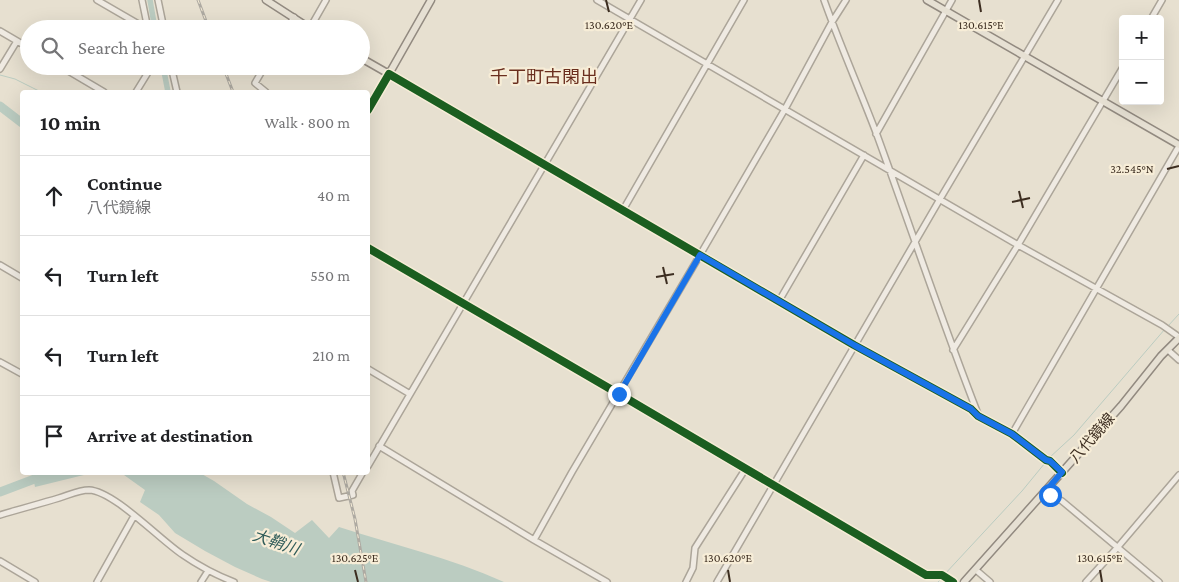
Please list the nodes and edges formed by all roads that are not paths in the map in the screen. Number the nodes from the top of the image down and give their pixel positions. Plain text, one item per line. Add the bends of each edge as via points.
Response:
1 (97, 0) edge
2 (142, 0) edge
3 (158, 0) edge
4 (266, 0) edge
5 (326, 0) edge
6 (431, 0) edge
7 (597, 0) edge
8 (641, 0) edge
9 (744, 0) edge
10 (824, 0) edge
11 (846, 0) edge
12 (927, 0) edge
13 (952, 0) edge
14 (1058, 0) edge
15 (1162, 0) edge
16 (945, 10) junction
17 (1153, 15) edge
18 (294, 18) joint
19 (630, 19) junction
20 (131, 20) edge
21 (145, 20) edge
22 (162, 20) edge
23 (297, 20) edge
24 (315, 20) edge
25 (832, 22) junction
26 (0, 31) edge
27 (17, 41) junction
28 (20, 43) edge
29 (1024, 56) junction
30 (370, 63) edge
31 (708, 64) junction
32 (0, 69) edge
33 (389, 74) junction
34 (1119, 74) edge
35 (75, 75) edge
36 (146, 75) edge
37 (173, 75) edge
38 (260, 75) edge
39 (101, 90) edge
40 (137, 90) edge
41 (177, 90) edge
42 (264, 90) edge
43 (1103, 101) junction
44 (370, 107) edge
45 (785, 109) junction
46 (876, 134) junction
47 (1179, 145) edge
48 (864, 155) junction
49 (544, 165) junction
50 (889, 170) junction
51 (940, 199) junction
52 (623, 210) junction
53 (916, 242) junction
54 (1018, 244) junction
55 (370, 249) edge
56 (700, 255) junction
57 (0, 265) edge
58 (20, 277) edge
59 (1097, 288) junction
60 (779, 301) junction
61 (464, 303) junction
62 (1179, 338) edge
63 (854, 345) junction
64 (953, 350) junction
65 (1168, 350) junction
66 (1179, 360) edge
67 (0, 362) edge
68 (370, 370) edge
69 (20, 373) edge
70 (410, 394) junction
71 (619, 394) junction
72 (978, 416) junction
73 (1012, 434) junction
74 (379, 446) junction
75 (370, 462) edge
76 (746, 468) junction
77 (1062, 472) junction
78 (334, 475) edge
79 (362, 475) edge
80 (1179, 475) edge
81 (774, 485) junction
82 (1045, 492) junction
83 (0, 515) edge
84 (134, 516) junction
85 (534, 540) junction
86 (1117, 548) junction
87 (0, 561) edge
88 (208, 570) junction
89 (976, 570) junction
90 (35, 582) edge
91 (97, 582) edge
92 (202, 582) edge
93 (234, 582) edge
94 (607, 582) edge
95 (686, 582) edge
96 (717, 582) edge
97 (952, 582) edge
98 (964, 582) edge
99 (990, 582) edge
100 (1086, 582) edge
101 (1159, 582) edge

1 - 20 street
2 - 21 street
3 - 22 street
4 - 18 main road
5 - 24 street
6 - 33 main road
7 - 19 street
8 - 19 street
9 - 31 street
10 - 25 street
11 - 25 street
12 - 16 main road
13 - 16 street
14 - 29 street
15 - 17 street
16 - 29 main road
16 - 46 street
18 - 23 main road
19 - 31 street
19 - 49 street
25 - 45 street
25 - 46 street
26 - 27 street
27 - 28 street
27 - 32 street
29 - 43 main road
29 - 51 street
30 - 33 main road
31 - 45 street
31 - 52 street
33 - 44 street
33 - 49 street
34 - 43 street
35 - 39 street
36 - 40 street
37 - 41 street
38 - 42 street via 255,83
43 - 47 main road
43 - 54 street
45 - 48 street
45 - 56 street
46 - 50 street
47 - 59 street
48 - 50 street
48 - 60 street
49 - 52 street
49 - 61 street
50 - 51 street
50 - 53 street
51 - 53 street
51 - 54 street
52 - 56 street
53 - 63 street
53 - 64 street
54 - 59 street
54 - 64 street
55 - 61 street
56 - 60 street
56 - 71 street
57 - 58 street
59 - 62 street
59 - 73 street
60 - 63 street
61 - 70 street
61 - 71 street
62 - 65 main road, 八代鏡線
63 - 72 street via 971,409
63 - 81 street
64 - 72 street
65 - 66 street
65 - 77 main road, 八代鏡線
67 - 69 street
68 - 70 street
70 - 74 street
71 - 76 street
71 - 85 street
72 - 73 street
73 - 77 street
74 - 75 street
74 - 85 street
76 - 81 street
76 - 95 street via 695,548 693,568
77 - 82 main road, 八代鏡線
78 - 79 street via 339,498 353,495 352,491
80 - 86 street
81 - 96 street
81 - 97 street via 926,575 944,576
82 - 86 street via 1062,501
82 - 89 main road, 八代鏡線
83 - 84 street via 90,490 108,496
84 - 88 street via 182,555
84 - 91 street
85 - 94 street
86 - 100 street
86 - 101 street
87 - 90 street
88 - 92 street
88 - 93 street
89 - 98 main road, 八代鏡線
89 - 99 street

